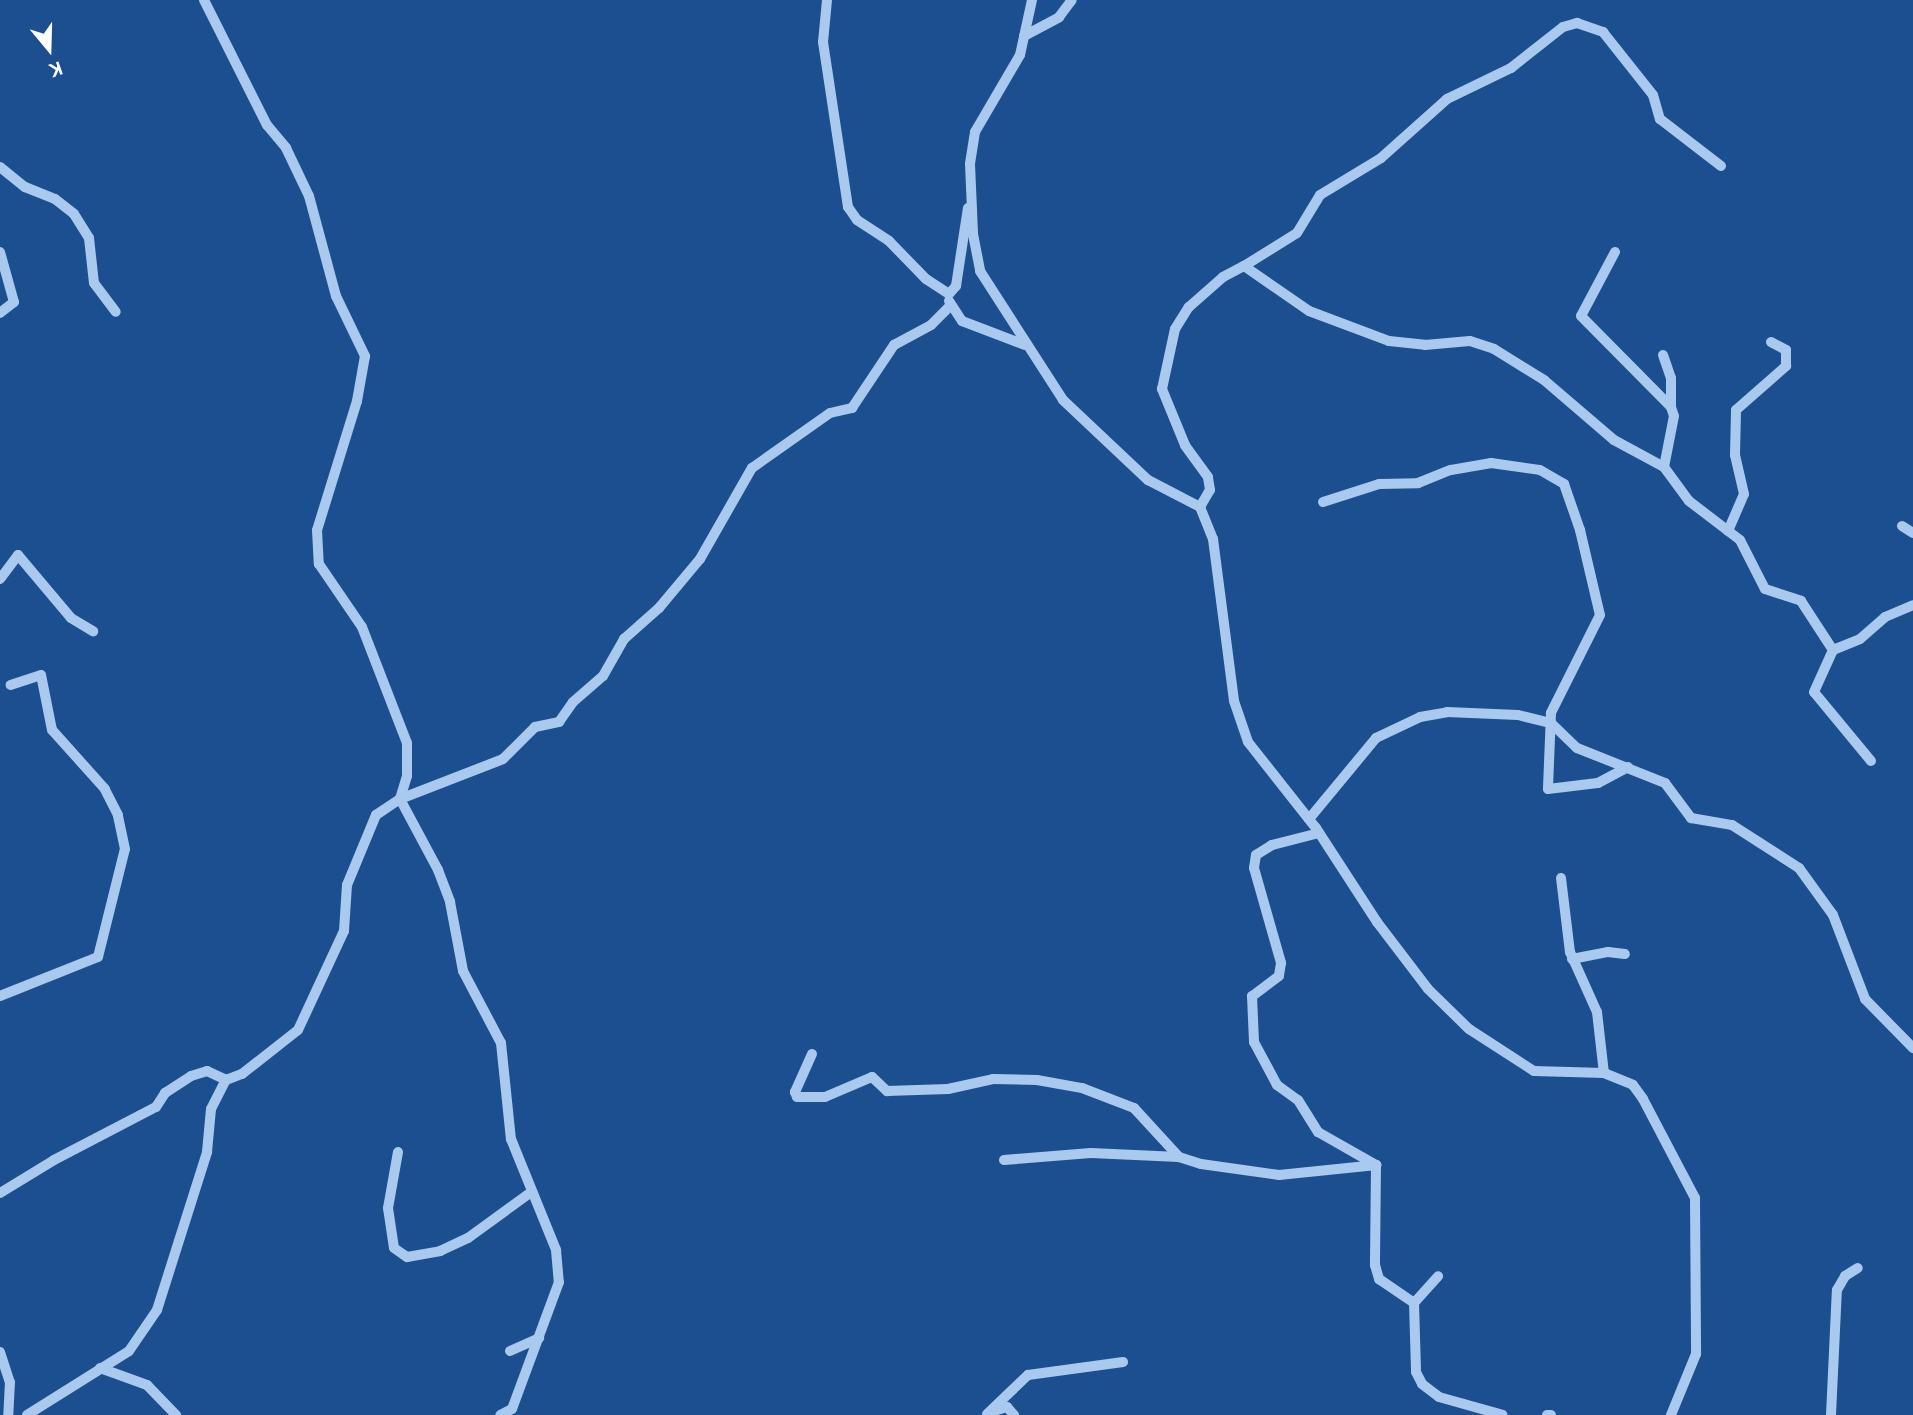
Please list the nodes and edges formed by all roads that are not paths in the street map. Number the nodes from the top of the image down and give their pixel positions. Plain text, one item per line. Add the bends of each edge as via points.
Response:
1 (204, 0) edge
2 (827, 0) edge
3 (1032, 0) edge
4 (1072, 0) edge
5 (1024, 36) junction
6 (1721, 166) dead end
7 (0, 167) edge
8 (971, 195) junction
9 (0, 252) edge
10 (1615, 252) dead end
11 (1244, 266) junction
12 (949, 294) junction
13 (950, 306) junction
14 (116, 312) dead end
15 (0, 313) edge
16 (1771, 342) dead end
17 (1025, 345) junction
18 (1662, 355) dead end
19 (1671, 407) junction
20 (1664, 467) junction
21 (1323, 502) dead end
22 (1200, 507) junction
23 (1902, 526) dead end
24 (1728, 531) junction
25 (1913, 533) edge
26 (0, 579) edge
27 (1913, 605) edge
28 (93, 631) dead end
29 (1833, 650) junction
30 (11, 685) dead end
31 (1551, 723) junction
32 (1871, 761) dead end
33 (1628, 767) junction
34 (400, 799) junction
35 (1309, 819) junction
36 (1319, 833) junction
37 (1560, 878) dead end
38 (1625, 954) dead end
39 (1572, 959) junction
40 (0, 996) edge
41 (1913, 1048) edge
42 (812, 1054) dead end
43 (1604, 1073) junction
44 (226, 1080) junction
45 (398, 1152) dead end
46 (1179, 1157) junction
47 (1004, 1160) dead end
48 (1376, 1166) junction
49 (0, 1193) edge
50 (530, 1193) junction
51 (1858, 1268) dead end
52 (1438, 1276) dead end
53 (1414, 1303) junction
54 (539, 1338) junction
55 (510, 1351) dead end
56 (0, 1352) edge
57 (1123, 1362) dead end
58 (100, 1368) junction
59 (516, 1412) edge
60 (985, 1414) edge
61 (8, 1415) edge
62 (27, 1415) edge
63 (176, 1415) edge
64 (500, 1415) edge
65 (1014, 1415) edge
66 (1503, 1415) edge
67 (1671, 1415) edge
68 (1831, 1415) edge

1 - 34 street via 309,196 336,296 365,356 357,401 317,530 319,564 362,627 407,743 407,776
2 - 12 street via 823,41 848,207 931,284
3 - 5 street
4 - 5 street via 1059,17
5 - 8 street via 1020,55 975,132
6 - 11 street via 1660,119 1647,85 1604,32 1577,23 1563,27 1511,68 1447,99 1381,158 1320,195 1297,233
7 - 14 street via 74,214 89,238 94,284
8 - 12 street via 958,250 956,286
8 - 17 street via 980,271
9 - 15 street via 14,302
10 - 19 street via 1581,316
11 - 20 street via 1309,311 1389,341 1425,345 1470,341 1494,349 1544,380 1614,440
11 - 22 street via 1223,277 1189,307 1175,329 1162,389 1185,445 1208,477 1210,489
12 - 13 street
13 - 17 street via 962,321
13 - 34 street via 931,325 894,345 852,408 830,413 752,468 700,559 659,608 624,639 603,676 573,702 559,722 535,727 503,758
16 - 24 street via 1786,350 1786,366 1736,410 1735,454 1744,494
17 - 22 street via 1063,400 1148,480
18 - 19 street via 1671,378
19 - 20 street via 1674,416
20 - 24 street via 1689,501
21 - 31 street via 1379,484 1418,484 1451,470 1491,463 1539,470 1564,484 1600,615 1551,713
22 - 35 street via 1213,539 1234,701 1248,742
23 - 25 street
24 - 29 street via 1750,555 1765,589 1801,601
26 - 28 street via 18,555 71,618
27 - 29 street via 1885,617 1860,639
29 - 32 street via 1814,692
30 - 40 street via 41,675 52,730 106,789 118,815 125,849 98,957
31 - 33 street via 1577,748
31 - 33 street via 1548,789 1598,783
31 - 35 street via 1518,715 1447,712 1420,717 1376,738
33 - 41 street via 1665,783 1691,818 1732,825 1799,868 1833,915 1865,999
34 - 44 street via 376,815 347,885 344,931 298,1030 242,1074
34 - 50 street via 450,902 463,971 502,1043 511,1139
35 - 36 street
36 - 43 street via 1377,922 1448,1012 1534,1071
36 - 48 street via 1272,845 1256,856 1254,868 1281,964 1279,976 1252,996 1254,1042 1278,1085 1298,1100 1318,1132
37 - 39 street
38 - 39 street via 1608,952
39 - 43 street via 1597,1012
42 - 46 street via 795,1092 797,1097 825,1097 872,1077 887,1091 947,1089 993,1079 1037,1080 1082,1088 1134,1108
43 - 67 street via 1633,1084 1691,1183 1695,1198 1696,1354
44 - 49 street via 208,1071 191,1076 165,1093 156,1107
44 - 58 street via 211,1109 207,1152 157,1310 129,1351
45 - 50 street via 388,1208 394,1248 407,1257 440,1251 468,1238
46 - 47 street via 1091,1153
46 - 48 street via 1279,1175
48 - 53 street via 1375,1265 1379,1279
50 - 54 street via 556,1250 559,1282
51 - 68 street via 1845,1276 1837,1290
52 - 53 street
53 - 66 street via 1416,1372 1422,1384 1439,1397
54 - 55 street
54 - 59 street
56 - 61 street via 9,1382
57 - 60 street via 1028,1375
58 - 62 street
58 - 63 street via 147,1385
59 - 64 street
60 - 65 street via 1007,1407

